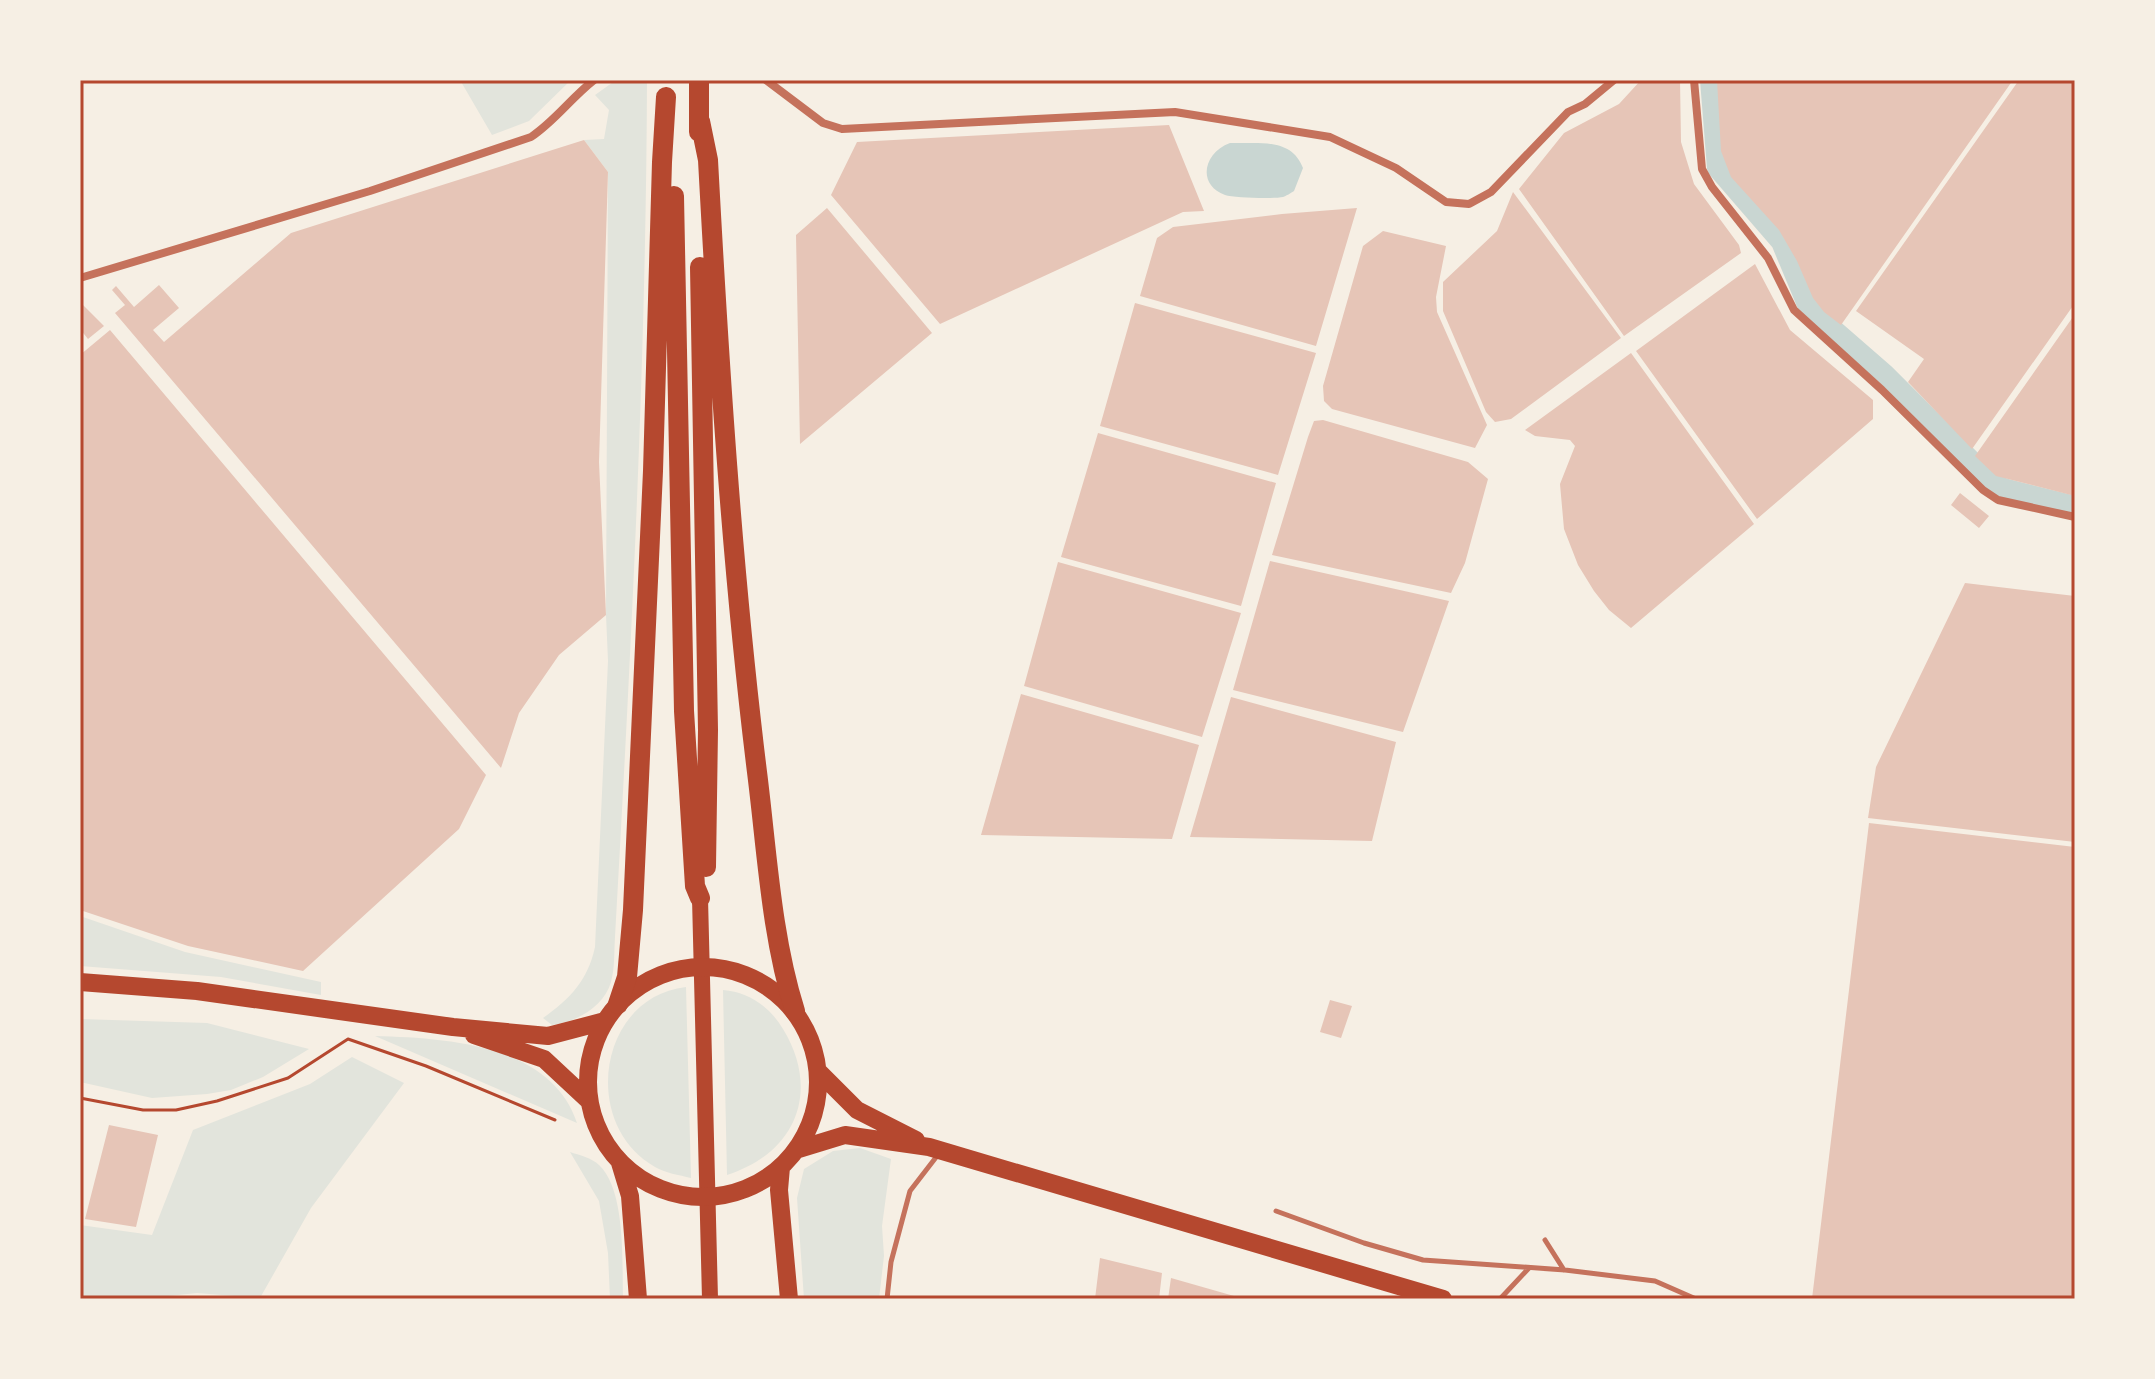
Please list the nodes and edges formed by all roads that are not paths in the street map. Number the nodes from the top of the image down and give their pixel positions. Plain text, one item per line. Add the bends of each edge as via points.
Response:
1 (594, 80) edge
2 (699, 80) edge
3 (766, 80) edge
4 (1614, 80) edge
5 (1694, 80) edge
6 (666, 89) edge
7 (700, 121) junction
8 (80, 278) edge
9 (2075, 517) edge
10 (700, 898) junction
11 (80, 982) edge
12 (618, 1004) junction
13 (795, 1011) junction
14 (605, 1021) junction
15 (453, 1027) junction
16 (818, 1071) junction
17 (588, 1100) junction
18 (935, 1148) junction
19 (796, 1150) junction
20 (620, 1163) junction
21 (781, 1167) junction
22 (1276, 1211) dead end
23 (1545, 1240) dead end
24 (1530, 1267) junction
25 (1565, 1270) junction
26 (638, 1299) edge
27 (710, 1299) edge
28 (789, 1299) edge
29 (887, 1299) edge
30 (1443, 1299) edge
31 (1500, 1299) edge
32 (1696, 1299) edge

1 - 8 street via 531,137
2 - 7 highway
3 - 4 street via 823,123 842,129 1175,112 1330,137 1396,168 1446,202 1469,204 1491,192 1568,112
5 - 9 street via 1702,169 1768,258 1794,310 1983,490 1998,500
6 - 10 highway via 673,162 684,711
6 - 12 highway via 633,910 627,977
7 - 10 highway via 708,730 706,886
7 - 13 highway via 708,160 728,476 752,725 782,970
10 - 27 main road
11 - 15 highway via 197,991
12 - 13 highway via 664,974 708,966 761,982
12 - 14 highway
13 - 16 highway via 811,1039
14 - 15 highway via 548,1036
14 - 17 highway via 593,1046
15 - 17 highway via 544,1059
16 - 18 highway via 857,1110
16 - 19 highway via 810,1126
17 - 20 highway via 599,1134
18 - 19 highway via 845,1135
18 - 29 lane via 910,1191
18 - 30 highway
19 - 21 highway
20 - 21 highway via 648,1184 682,1196 717,1196 751,1187
20 - 26 highway via 630,1196
21 - 28 highway
22 - 24 lane via 1423,1260
23 - 25 lane
24 - 25 lane
24 - 31 lane
25 - 32 lane via 1655,1281

